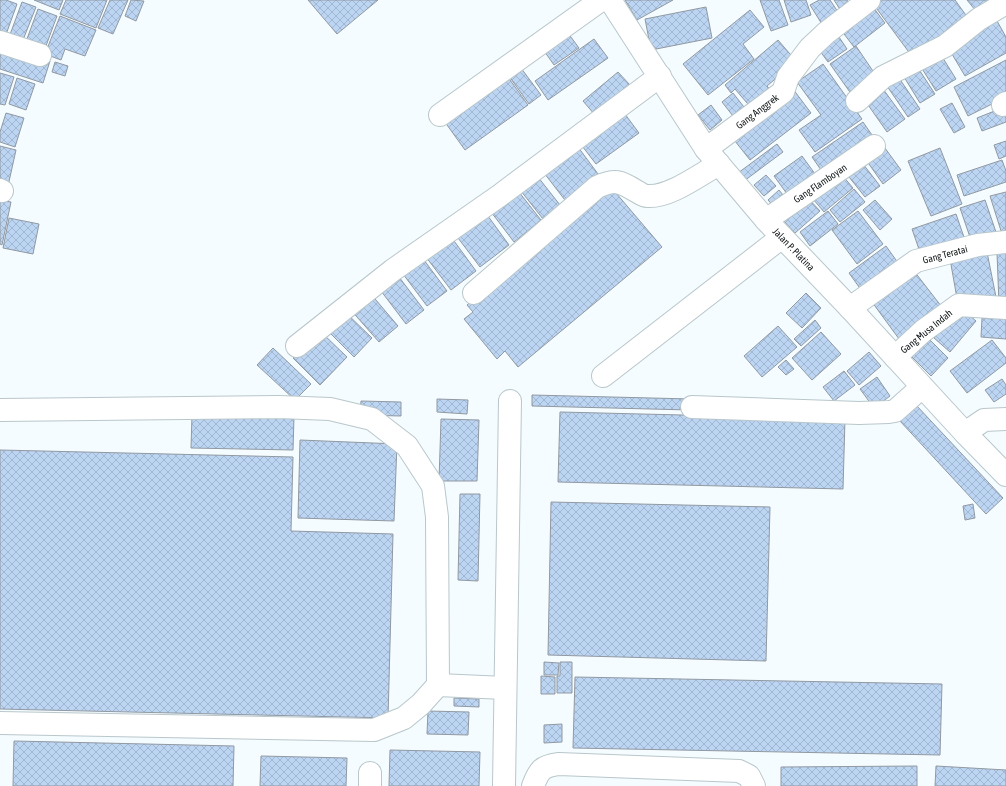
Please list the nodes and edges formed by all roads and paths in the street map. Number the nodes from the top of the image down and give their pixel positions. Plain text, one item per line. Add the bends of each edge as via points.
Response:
1 (601, 0) edge
2 (610, 0) edge
3 (869, 0) edge
4 (1006, 3) edge
5 (0, 42) edge
6 (40, 55) dead end
7 (660, 76) junction
8 (856, 101) dead end
9 (440, 114) dead end
10 (874, 146) dead end
11 (712, 156) junction
12 (766, 220) junction
13 (782, 237) junction
14 (1006, 242) edge
15 (474, 293) dead end
16 (850, 308) junction
17 (1006, 308) edge
18 (297, 346) dead end
19 (895, 357) junction
20 (603, 376) dead end
21 (922, 387) junction
22 (510, 401) dead end
23 (692, 407) dead end
24 (0, 410) edge
25 (1006, 420) edge
26 (965, 433) junction
27 (1006, 475) edge
28 (438, 685) junction
29 (505, 688) junction
30 (0, 723) edge
31 (504, 786) edge
32 (533, 786) edge
33 (754, 786) edge

1 - 9 street
2 - 7 street, Jalan P. Platina
3 - 11 street, Gang Anggrek via 810,48 788,77 783,92
4 - 8 street via 979,19 945,46 883,77
5 - 6 street
7 - 11 street, Jalan P. Platina
7 - 18 street via 499,196 393,270
10 - 12 street, Gang Flamboyan
11 - 12 street, Jalan P. Platina
11 - 15 street, Gang Anggrek via 667,194 645,196 623,182 608,182 597,187
12 - 13 street, Jalan P. Platina
13 - 16 street, Jalan P. Platina
13 - 20 street
14 - 16 street, Gang Teratai via 978,245 916,261
16 - 19 street, Jalan P. Platina
17 - 19 street, Gang Musa Indah via 959,306 923,332
19 - 21 street, Jalan P. Platina
21 - 23 street via 895,411 889,412
21 - 26 street, Jalan P. Platina
22 - 29 street
24 - 28 street via 278,407 330,409 372,419 407,446 434,486 437,517
25 - 26 street via 984,420
26 - 27 street, Jalan P. Platina
28 - 29 street
28 - 30 street via 404,718 374,730
29 - 31 street
32 - 33 street via 538,772 547,766 559,764 739,771 749,776

